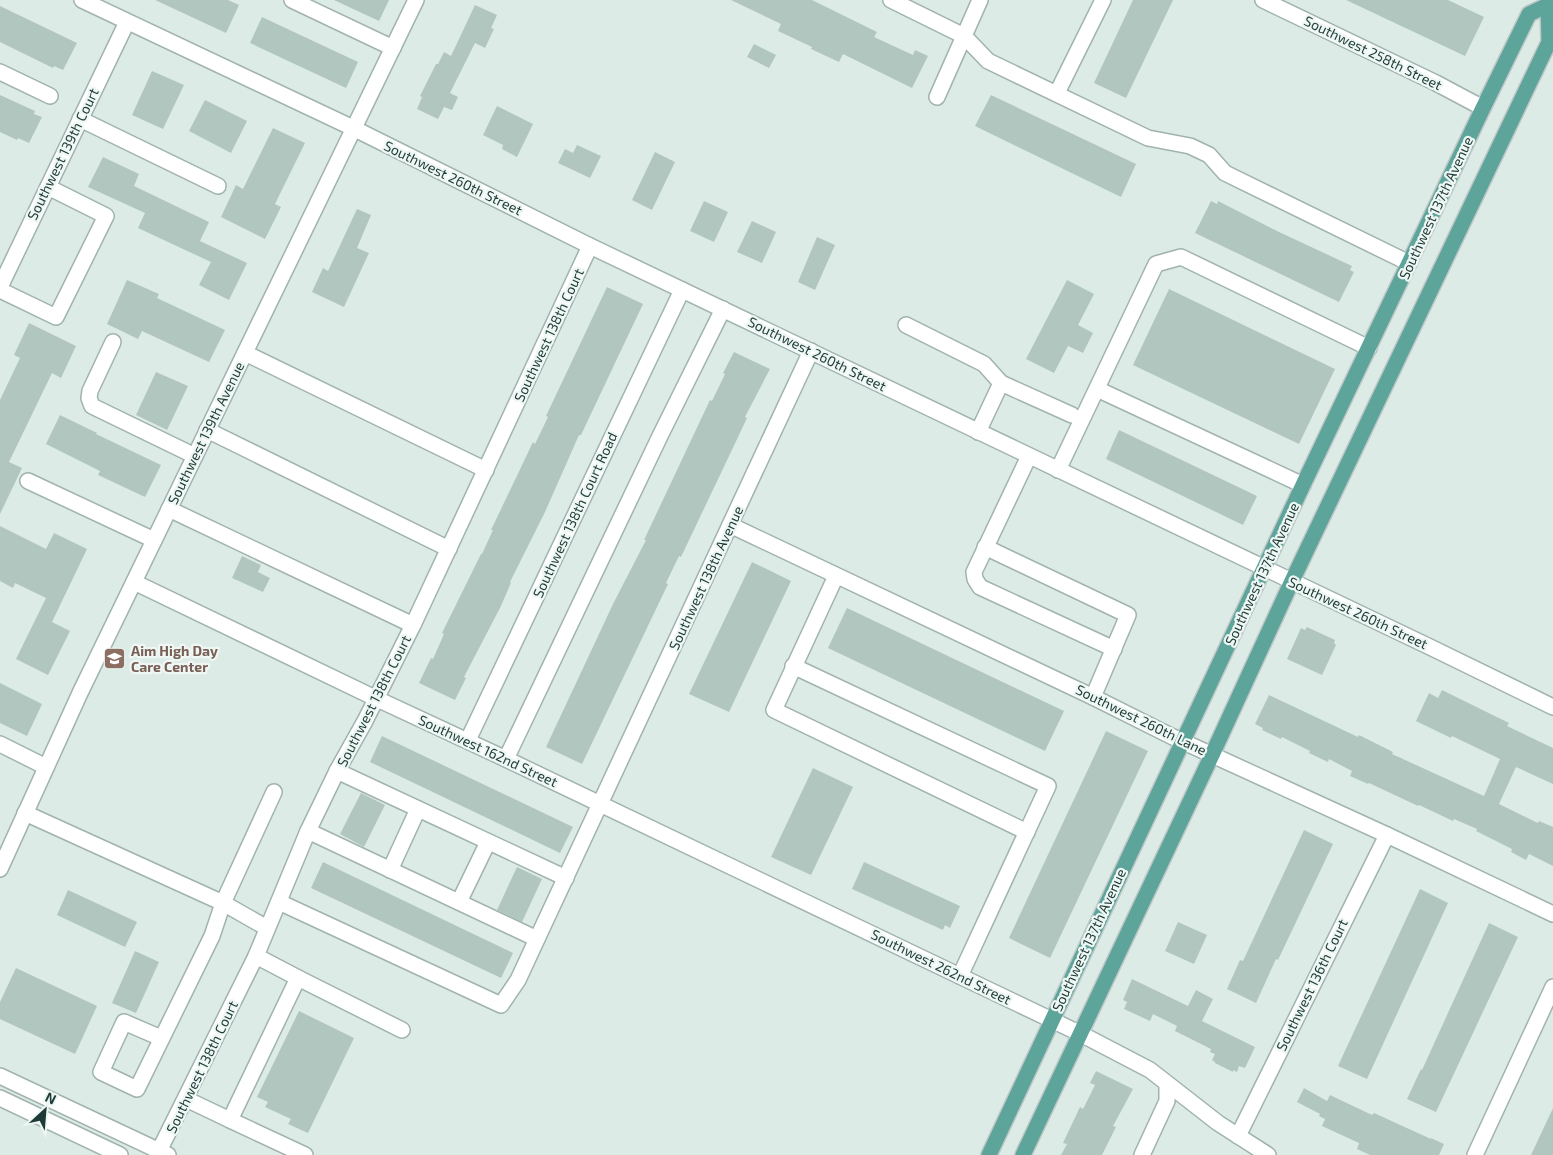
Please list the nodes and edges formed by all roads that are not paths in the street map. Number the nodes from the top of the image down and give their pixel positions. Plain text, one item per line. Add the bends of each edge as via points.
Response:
1 (82, 0) edge
2 (292, 0) edge
3 (416, 0) edge
4 (890, 0) edge
5 (980, 0) edge
6 (1103, 0) edge
7 (1263, 0) edge
8 (1550, 2) edge
9 (321, 6) edge
10 (127, 22) junction
11 (964, 36) junction
12 (392, 48) junction
13 (0, 72) edge
14 (1057, 93) junction
15 (50, 96) dead end
16 (936, 97) dead end
17 (1483, 108) junction
18 (80, 119) junction
19 (354, 128) junction
20 (218, 186) dead end
21 (48, 187) junction
22 (590, 246) junction
23 (1409, 263) junction
24 (0, 289) edge
25 (682, 290) junction
26 (723, 309) junction
27 (906, 325) dead end
28 (113, 342) dead end
29 (1369, 348) junction
30 (811, 351) junction
31 (245, 353) junction
32 (1001, 383) junction
33 (1096, 388) junction
34 (1072, 415) dead end
35 (207, 430) junction
36 (978, 432) junction
37 (195, 456) junction
38 (1029, 456) junction
39 (486, 470) junction
40 (1058, 470) junction
41 (28, 481) dead end
42 (1304, 485) junction
43 (169, 509) junction
44 (730, 525) junction
45 (154, 540) junction
46 (985, 547) junction
47 (448, 549) junction
48 (1264, 568) junction
49 (836, 576) junction
50 (1292, 581) junction
51 (134, 582) junction
52 (413, 625) junction
53 (1114, 649) junction
54 (793, 666) junction
55 (1093, 697) junction
56 (375, 698) junction
57 (1553, 708) edge
58 (468, 740) junction
59 (1184, 741) junction
60 (0, 744) edge
61 (1212, 754) junction
62 (506, 759) junction
63 (46, 767) junction
64 (337, 771) junction
65 (274, 792) dead end
66 (600, 804) junction
67 (418, 809) junction
68 (25, 813) junction
69 (308, 831) junction
70 (1027, 832) junction
71 (1387, 835) junction
72 (488, 842) junction
73 (0, 868) edge
74 (390, 870) junction
75 (566, 878) junction
76 (279, 902) junction
77 (459, 902) junction
78 (223, 903) junction
79 (1553, 914) edge
80 (267, 928) junction
81 (537, 939) junction
82 (256, 956) junction
83 (960, 976) junction
84 (298, 978) junction
85 (1553, 987) edge
86 (1052, 1020) junction
87 (402, 1030) dead end
88 (1081, 1034) junction
89 (161, 1038) junction
90 (0, 1076) edge
91 (1167, 1084) junction
92 (0, 1098) edge
93 (186, 1100) junction
94 (230, 1120) junction
95 (1238, 1136) junction
96 (162, 1154) edge
97 (120, 1155) edge
98 (304, 1155) edge
99 (989, 1155) edge
100 (1024, 1155) edge
101 (1142, 1155) edge
102 (1268, 1155) edge
103 (1475, 1155) edge

1 - 10 street, Southwest 260th Street
2 - 9 street
3 - 12 street, Southwest 139th Avenue
4 - 11 street
5 - 11 street
6 - 14 street
7 - 17 street, Southwest 258th Street
8 - 17 main road, Southwest 137th Avenue via 1529,14
8 - 50 main road, Southwest 137th Avenue via 1548,42
9 - 12 street
10 - 18 street, Southwest 139th Court
10 - 19 street, Southwest 260th Street
11 - 14 street via 988,61
11 - 16 street
12 - 19 street, Southwest 139th Avenue
13 - 15 street
14 - 23 street via 1148,138 1190,146 1209,155 1225,174
17 - 23 main road, Southwest 137th Avenue
18 - 20 street
18 - 21 street, Southwest 139th Court
19 - 22 street, Southwest 260th Street
19 - 31 street, Southwest 139th Avenue
21 - 24 street, Southwest 139th Court
21 - 24 street via 106,216 56,317
22 - 25 street, Southwest 260th Street
22 - 39 street, Southwest 138th Court
23 - 29 main road, Southwest 137th Avenue
25 - 26 street, Southwest 260th Street
25 - 58 street, Southwest 138th Court Road
26 - 30 street, Southwest 260th Street
26 - 62 street
27 - 32 street via 984,364
28 - 37 street via 90,391 88,398 92,406
29 - 33 street via 1181,257 1156,264
29 - 42 main road, Southwest 137th Avenue
30 - 36 street, Southwest 260th Street
30 - 44 street, Southwest 138th Avenue
31 - 35 street, Southwest 139th Avenue
31 - 39 street
32 - 34 street
32 - 36 street
33 - 40 street
33 - 42 street
35 - 37 street, Southwest 139th Avenue
35 - 47 street
36 - 38 street, Southwest 260th Street
37 - 43 street, Southwest 139th Avenue
38 - 40 street, Southwest 260th Street
38 - 46 street
39 - 47 street, Southwest 138th Court
40 - 48 street, Southwest 260th Street
41 - 45 street
42 - 48 main road, Southwest 137th Avenue
43 - 45 street, Southwest 139th Avenue
43 - 52 street
44 - 49 street, Southwest 260th Lane
44 - 66 street, Southwest 138th Avenue
45 - 51 street, Southwest 139th Avenue
46 - 53 street via 974,572 980,586
46 - 53 street via 1128,615
47 - 52 street, Southwest 138th Court
48 - 50 street, Southwest 260th Street
48 - 59 main road, Southwest 137th Avenue
49 - 54 street
49 - 55 street, Southwest 260th Lane
50 - 57 street, Southwest 260th Street
50 - 61 main road, Southwest 137th Avenue
51 - 56 street, Southwest 162nd Street
51 - 63 street, Southwest 139th Avenue
52 - 56 street, Southwest 138th Court
53 - 55 street
54 - 70 street via 774,710
54 - 70 street via 1048,786
55 - 59 street, Southwest 260th Lane
56 - 58 street, Southwest 162nd Street
56 - 64 street, Southwest 138th Court
58 - 62 street, Southwest 162nd Street
59 - 61 street, Southwest 260th Lane
59 - 86 main road, Southwest 137th Avenue
60 - 63 street
61 - 71 street, Southwest 260th Lane
61 - 88 main road, Southwest 137th Avenue
62 - 66 street, Southwest 162nd Street
63 - 68 street, Southwest 139th Avenue
64 - 67 street
64 - 69 street, Southwest 138th Court
65 - 78 street
66 - 75 street, Southwest 138th Avenue
66 - 83 street, Southwest 262nd Street
67 - 72 street
67 - 74 street
68 - 73 street, Southwest 139th Avenue
68 - 78 street
69 - 74 street
69 - 76 street, Southwest 138th Court
70 - 83 street
71 - 79 street, Southwest 260th Lane
71 - 95 street, Southwest 136th Court
72 - 75 street
72 - 77 street
74 - 77 street
75 - 81 street, Southwest 138th Avenue
76 - 80 street, Southwest 138th Court
76 - 81 street, Southwest 138th Avenue via 501,1005 518,980
77 - 81 street
78 - 80 street
78 - 89 street via 212,936
80 - 82 street, Southwest 138th Court
82 - 84 street
82 - 93 street, Southwest 138th Court
83 - 86 street, Southwest 262nd Street
84 - 87 street
84 - 94 street
85 - 103 street
86 - 88 street, Southwest 262nd Street
86 - 99 main road, Southwest 137th Avenue
88 - 91 street, Southwest 262nd Street via 1150,1070
88 - 100 main road, Southwest 137th Avenue
89 - 89 street via 137,1089 101,1072 124,1022
90 - 96 street
91 - 95 street, Southwest 262nd Street
91 - 101 street via 1167,1101
92 - 97 street
93 - 94 street
93 - 96 street, Southwest 138th Court
94 - 98 street
95 - 102 street, Southwest 262nd Street

